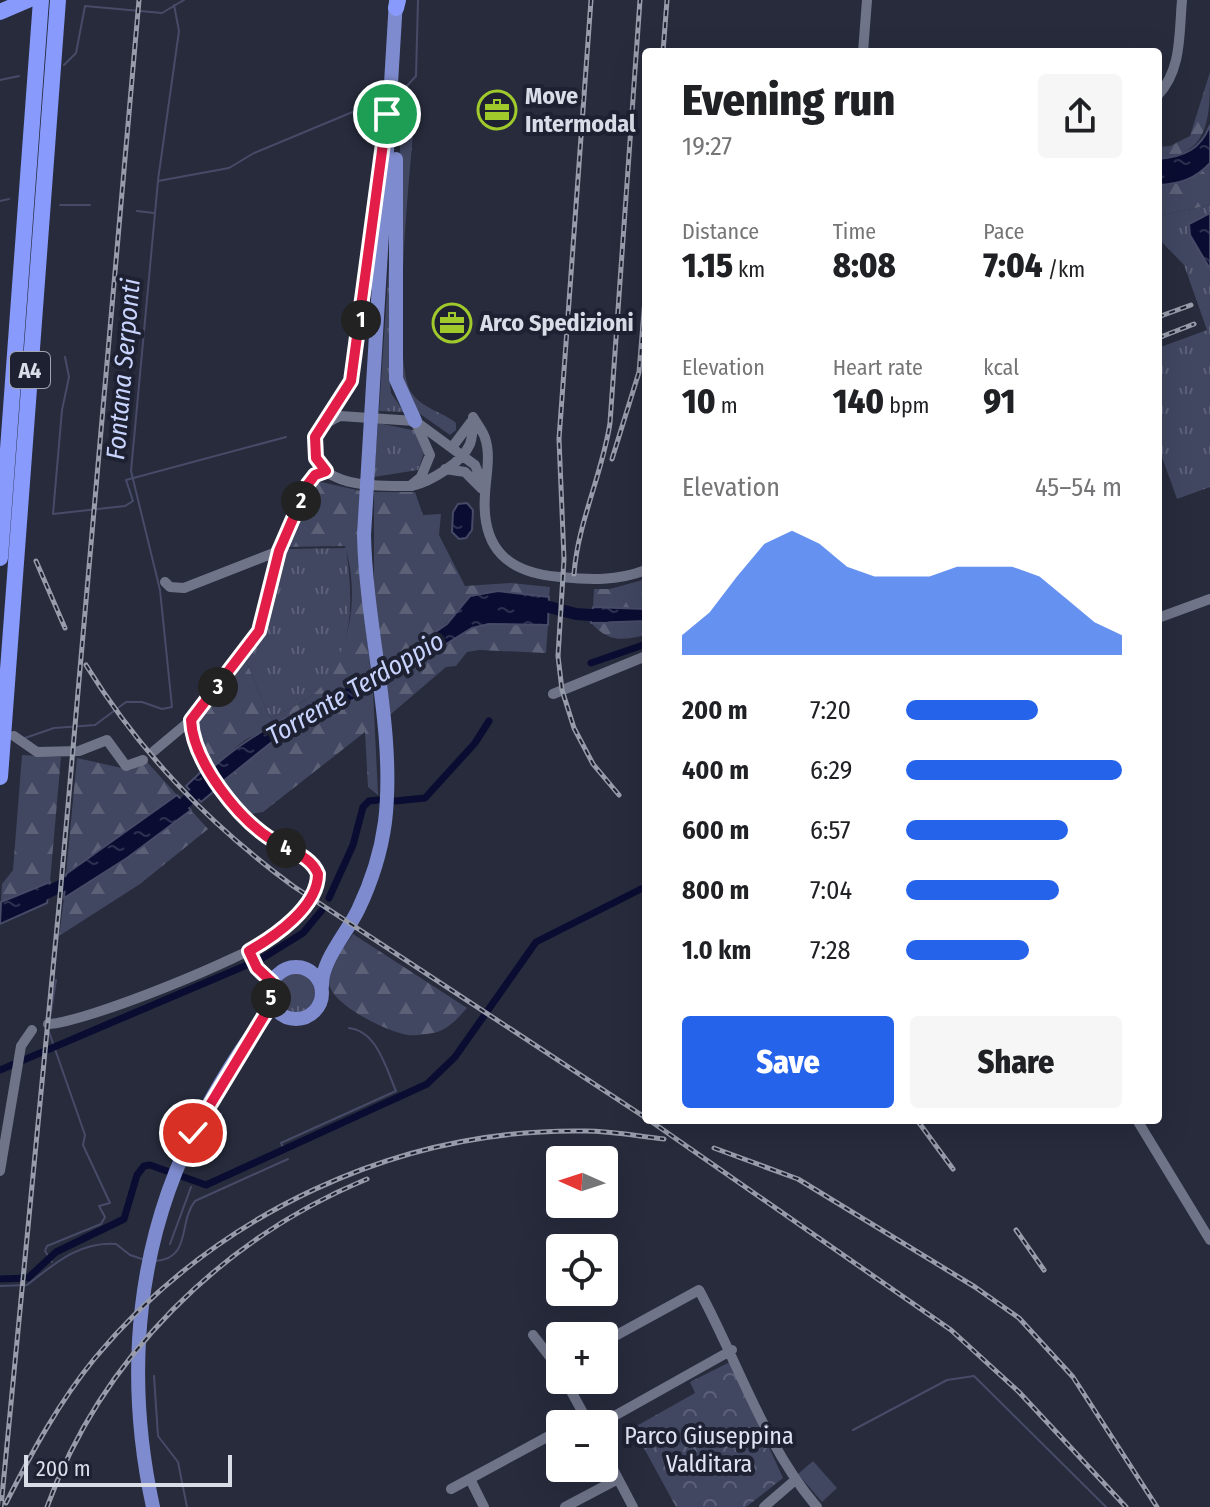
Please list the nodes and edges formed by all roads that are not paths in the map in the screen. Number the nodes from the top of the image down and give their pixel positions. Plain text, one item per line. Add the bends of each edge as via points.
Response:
1 (28, 0) edge
2 (41, 0) edge
3 (58, 0) edge
4 (867, 0) edge
5 (1182, 0) edge
6 (396, 2) edge
7 (2, 11) edge
8 (863, 48) edge
9 (391, 87) junction
10 (1162, 90) edge
11 (473, 417) junction
12 (415, 421) junction
13 (324, 424) junction
14 (453, 446) junction
15 (463, 454) junction
16 (445, 469) junction
17 (326, 471) junction
18 (410, 486) junction
19 (485, 494) junction
20 (279, 551) junction
21 (0, 558) edge
22 (642, 571) edge
23 (165, 582) dead end
24 (1210, 599) edge
25 (1162, 617) edge
26 (642, 658) edge
27 (553, 694) dead end
28 (191, 720) junction
29 (12, 740) junction
30 (154, 751) dead end
31 (143, 760) dead end
32 (0, 777) edge
33 (348, 928) junction
34 (249, 951) junction
35 (306, 968) junction
36 (272, 982) junction
37 (322, 986) junction
38 (272, 1002) junction
39 (291, 1019) junction
40 (48, 1024) dead end
41 (32, 1030) dead end
42 (233, 1066) junction
43 (1139, 1124) edge
44 (0, 1171) edge
45 (1210, 1240) edge
46 (618, 1334) edge
47 (533, 1335) dead end
48 (732, 1350) junction
49 (546, 1352) edge
50 (618, 1414) edge
51 (546, 1438) edge
52 (789, 1473) junction
53 (470, 1479) junction
54 (618, 1479) edge
55 (612, 1482) edge
56 (451, 1489) dead end
57 (153, 1507) edge
58 (484, 1507) edge
59 (565, 1507) edge
60 (633, 1507) edge
61 (764, 1507) edge
62 (817, 1507) edge

1 - 7 highway
2 - 21 highway, A4
3 - 29 highway, A4
4 - 8 street
5 - 10 street via 1177,60
6 - 9 main road
9 - 12 main road via 398,207 396,379
9 - 13 main road via 358,347 351,381
9 - 33 main road via 366,493 368,602 387,789 382,836
11 - 14 street
11 - 15 street via 471,441
11 - 19 street via 485,437
12 - 13 street via 347,415
12 - 14 street
12 - 18 street via 430,455
13 - 17 street via 314,447
14 - 15 street
15 - 16 street
15 - 19 street via 481,474
16 - 18 street
16 - 19 street via 465,472
17 - 18 street via 345,480
17 - 20 street via 308,484
19 - 22 street via 488,531 500,554 521,570 599,580
20 - 23 street via 184,588
20 - 28 street via 259,631
24 - 25 street
26 - 27 street
28 - 30 street
28 - 34 street via 195,748 222,787 257,829 312,863 318,874 315,890 298,913
29 - 31 street via 37,752 79,751 107,740 126,766
29 - 32 highway, A4
33 - 35 main road
33 - 37 main road via 324,968
34 - 36 street
34 - 40 street via 88,1017
35 - 36 main road via 283,970
35 - 37 main road
36 - 38 main road
37 - 39 main road via 315,1011
38 - 39 main road
38 - 42 main road
39 - 42 main road via 272,1024
41 - 44 street via 19,1060
42 - 57 main road via 174,1174 151,1245 139,1328 138,1387
43 - 45 street
46 - 48 street via 699,1290
47 - 49 street
48 - 50 street
48 - 52 street
51 - 53 street
52 - 61 street
52 - 62 street
53 - 56 street
53 - 58 street
54 - 60 street
55 - 59 street

